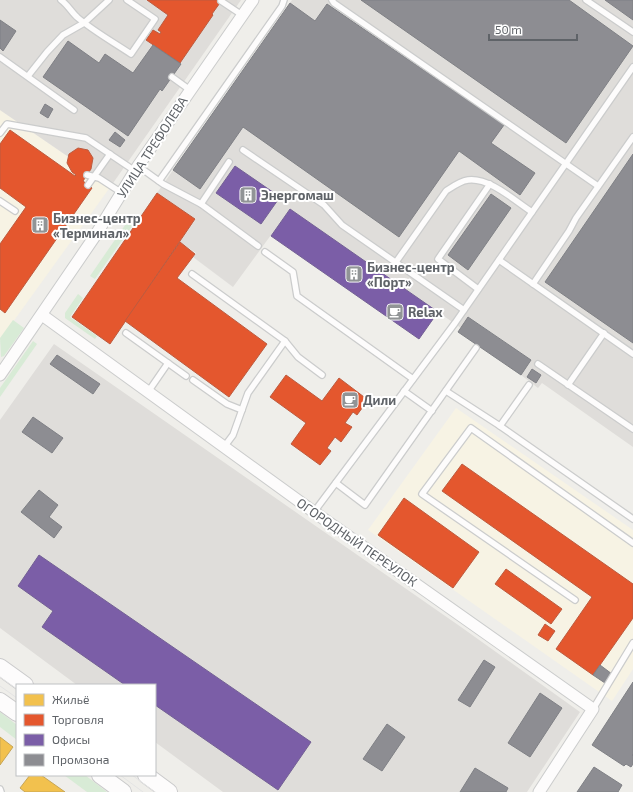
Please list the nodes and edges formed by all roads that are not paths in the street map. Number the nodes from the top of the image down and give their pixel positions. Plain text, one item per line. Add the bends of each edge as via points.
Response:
1 (61, 0) edge
2 (109, 0) edge
3 (127, 0) edge
4 (253, 0) edge
5 (284, 0) edge
6 (332, 0) edge
7 (586, 0) edge
8 (221, 1) edge
9 (242, 16) junction
10 (84, 23) junction
11 (633, 32) edge
12 (0, 57) edge
13 (633, 67) edge
14 (28, 76) junction
15 (172, 77) dead end
16 (190, 90) junction
17 (74, 110) dead end
18 (0, 133) edge
19 (633, 136) edge
20 (243, 150) dead end
21 (110, 154) junction
22 (229, 162) dead end
23 (566, 164) junction
24 (137, 169) junction
25 (87, 175) dead end
26 (94, 176) junction
27 (159, 181) junction
28 (490, 184) junction
29 (88, 185) dead end
30 (598, 186) junction
31 (122, 192) junction
32 (0, 201) edge
33 (201, 204) junction
34 (15, 211) dead end
35 (532, 212) junction
36 (258, 246) dead end
37 (265, 252) dead end
38 (499, 260) junction
39 (396, 262) junction
40 (192, 274) dead end
41 (533, 284) junction
42 (478, 289) junction
43 (464, 310) junction
44 (42, 315) junction
45 (126, 333) dead end
46 (604, 333) junction
47 (285, 341) junction
48 (476, 348) dead end
49 (633, 354) edge
50 (168, 363) junction
51 (538, 364) dead end
52 (2, 368) edge
53 (322, 375) dead end
54 (186, 376) dead end
55 (413, 379) junction
56 (192, 380) dead end
57 (529, 385) dead end
58 (568, 385) junction
59 (404, 391) junction
60 (446, 391) junction
61 (148, 392) junction
62 (242, 410) junction
63 (432, 411) junction
64 (500, 426) junction
65 (633, 429) edge
66 (224, 447) junction
67 (336, 483) junction
68 (314, 512) junction
69 (633, 519) edge
70 (633, 543) edge
71 (575, 600) dead end
72 (633, 643) edge
73 (0, 667) edge
74 (23, 684) edge
75 (0, 701) edge
76 (593, 708) junction
77 (16, 712) edge
78 (101, 776) edge
79 (147, 776) edge
80 (123, 792) edge
81 (169, 792) edge
82 (539, 792) edge

1 - 10 lane
2 - 10 lane
3 - 10 lane via 155,19 131,54
4 - 9 street, УЛИЦА ТРЕФОЛЕВА
5 - 27 lane
6 - 23 lane
7 - 11 lane
8 - 9 lane
9 - 16 street, УЛИЦА ТРЕФОЛЕВА
10 - 14 lane via 63,35
12 - 14 lane
13 - 23 lane
14 - 17 lane
15 - 16 lane
16 - 24 street, УЛИЦА ТРЕФОЛЕВА
18 - 21 lane via 7,124 86,138
19 - 30 lane
20 - 39 lane via 324,205 342,225
21 - 24 lane
21 - 26 lane
22 - 33 lane
23 - 30 lane
23 - 35 lane
24 - 27 lane
24 - 31 street, УЛИЦА ТРЕФОЛЕВА
25 - 26 lane
26 - 29 lane
26 - 31 lane
27 - 33 lane
28 - 35 lane
28 - 39 lane via 467,180 446,191
28 - 42 lane via 438,259
30 - 41 lane
31 - 44 street, УЛИЦА ТРЕФОЛЕВА
32 - 34 lane
33 - 36 lane
35 - 38 lane
37 - 55 lane via 293,272 297,296
38 - 41 lane
38 - 42 lane
39 - 43 lane
40 - 47 lane
41 - 46 lane
42 - 43 lane
43 - 55 lane
44 - 52 street, УЛИЦА ТРЕФОЛЕВА
44 - 61 street, ОГОРОДНЫЙ ПЕРЕУЛОК
45 - 50 lane
46 - 49 lane
46 - 58 lane
47 - 53 lane via 298,357
47 - 62 lane via 248,393
48 - 60 lane
50 - 54 lane
50 - 61 lane
51 - 58 lane
55 - 59 lane
56 - 62 lane via 227,404
57 - 64 lane
58 - 65 lane
59 - 63 lane
59 - 67 lane
60 - 63 lane
60 - 64 lane
61 - 66 street, ОГОРОДНЫЙ ПЕРЕУЛОК
62 - 66 lane via 233,435
63 - 67 lane via 365,505
64 - 69 lane
66 - 68 street, ОГОРОДНЫЙ ПЕРЕУЛОК
67 - 68 lane
68 - 76 street, ОГОРОДНЫЙ ПЕРЕУЛОК
70 - 71 lane via 471,428 422,494
72 - 76 lane
73 - 74 main road
75 - 77 main road
76 - 82 street
78 - 80 main road
79 - 81 main road

